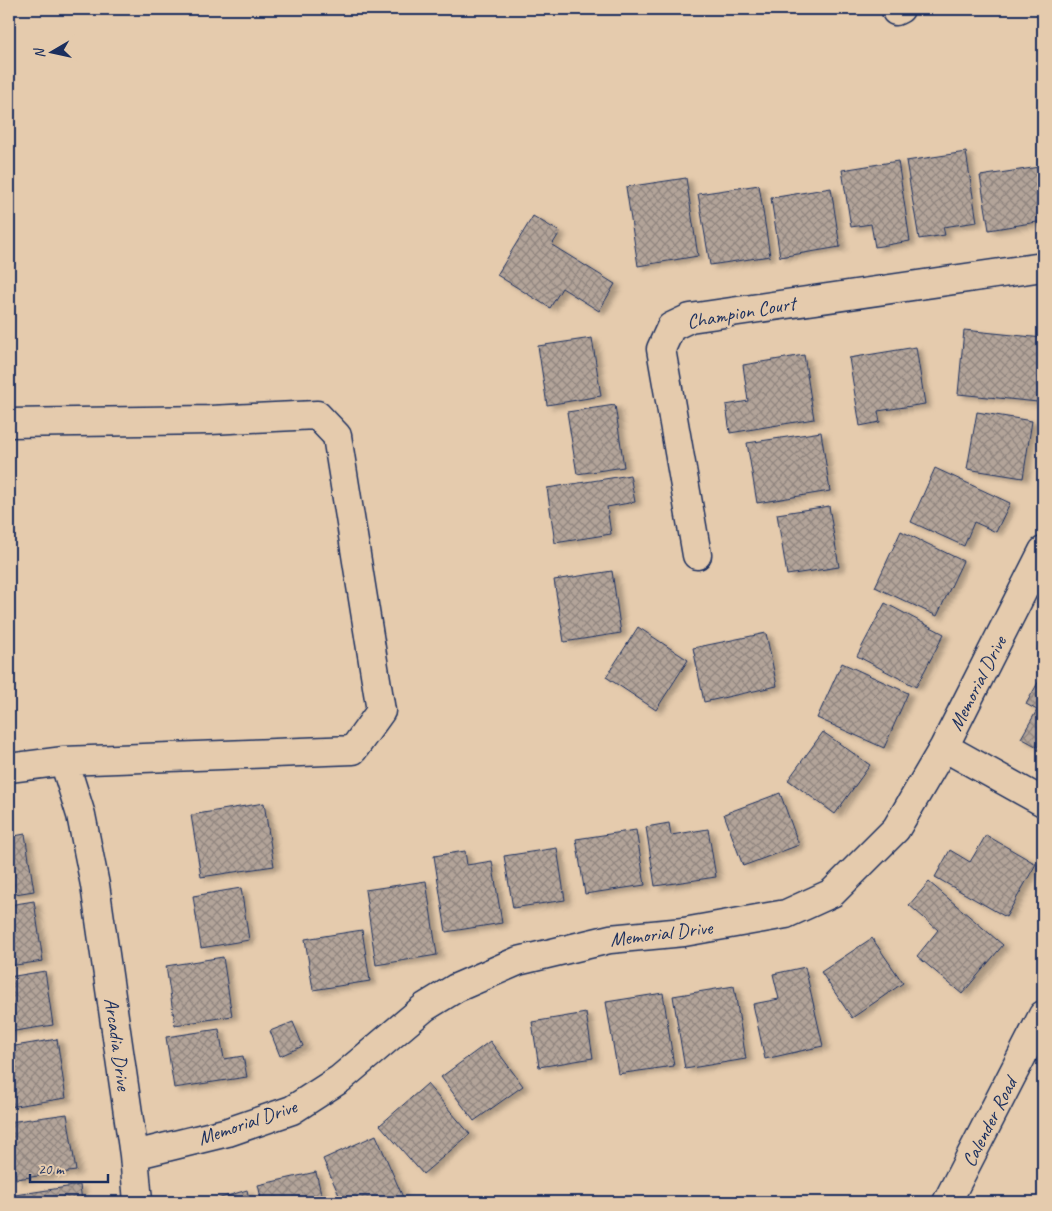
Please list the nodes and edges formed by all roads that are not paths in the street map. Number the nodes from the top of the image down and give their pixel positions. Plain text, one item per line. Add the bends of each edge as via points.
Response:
1 (1043, 267) edge
2 (9, 423) edge
3 (1043, 551) edge
4 (697, 555) dead end
5 (944, 747) junction
6 (64, 761) junction
7 (9, 768) edge
8 (1043, 802) edge
9 (1043, 1015) edge
10 (134, 1156) junction
11 (950, 1201) edge
12 (138, 1202) edge

1 - 4 street, Champion Court via 690,318 671,326 662,349
2 - 6 street via 317,415 337,436 381,711 353,750
3 - 5 street, Memorial Drive
5 - 8 street
5 - 10 street, Memorial Drive via 896,829 832,893 786,914 684,932 610,939 518,961 456,988 425,1007 340,1079 292,1110 228,1132
6 - 7 street
6 - 10 street, Arcadia Drive via 81,814 95,886
9 - 11 street, Calender Road
10 - 12 street, Arcadia Drive

